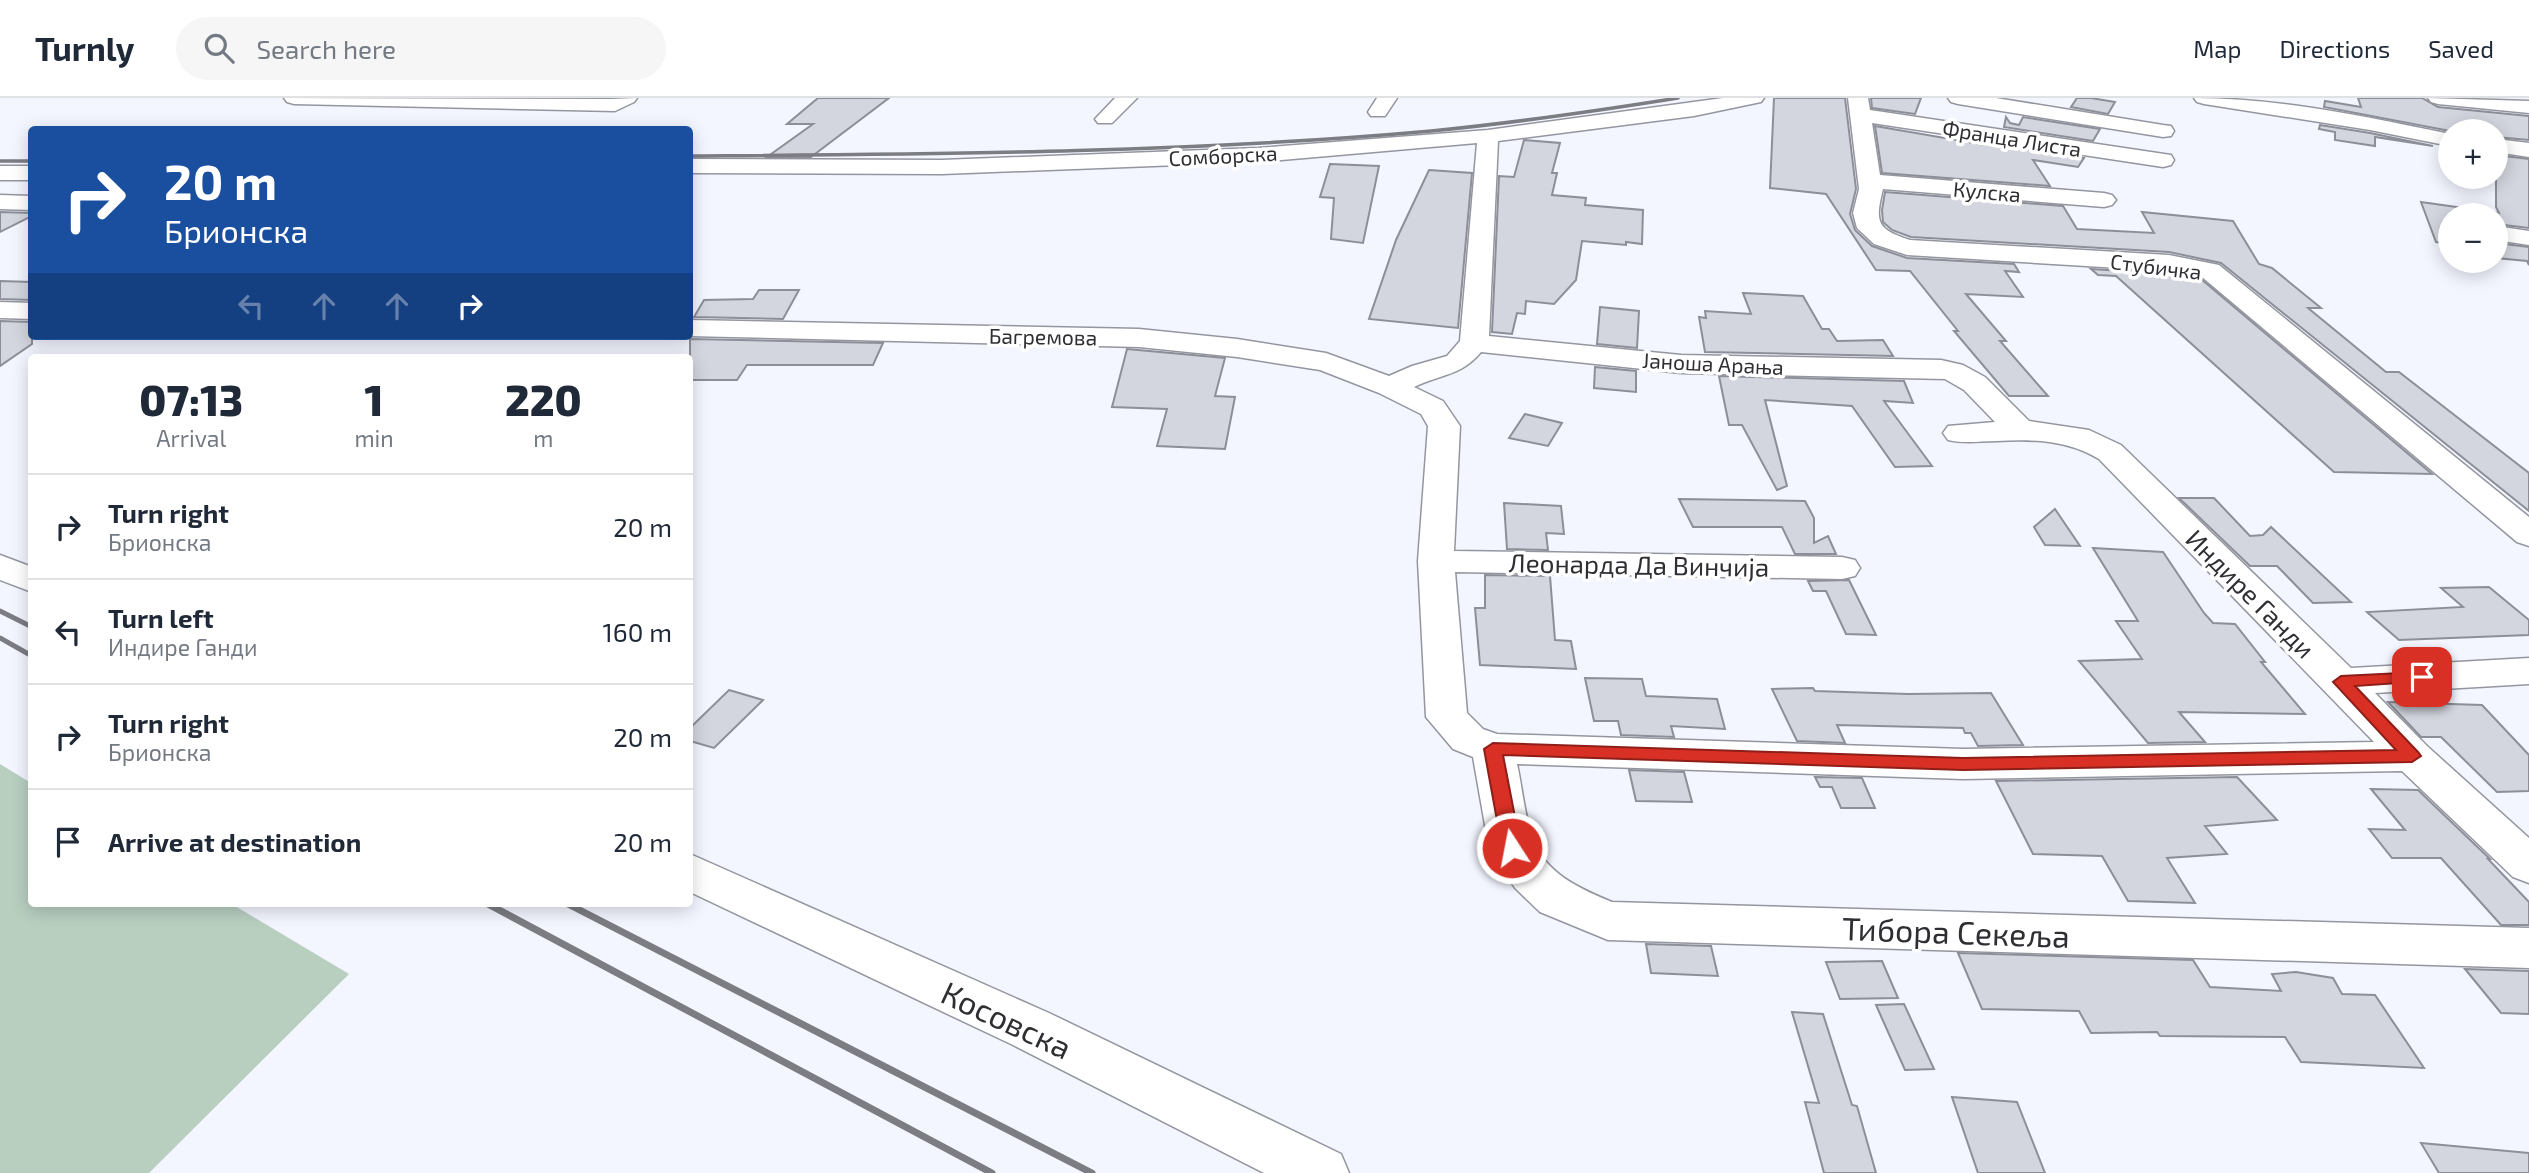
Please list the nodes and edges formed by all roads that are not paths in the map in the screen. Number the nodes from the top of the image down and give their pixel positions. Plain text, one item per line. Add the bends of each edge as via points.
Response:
1 (294, 98) edge
2 (627, 98) edge
3 (1127, 98) edge
4 (1754, 98) edge
5 (1958, 98) edge
6 (2204, 98) edge
7 (2438, 98) edge
8 (1859, 106) edge
9 (2529, 107) edge
10 (1105, 119) dead end
11 (2163, 131) dead end
12 (1488, 136) junction
13 (2438, 138) edge
14 (2508, 147) edge
15 (2529, 150) edge
16 (2163, 160) dead end
17 (693, 166) edge
18 (0, 173) edge
19 (28, 173) edge
20 (1870, 181) junction
21 (2104, 200) dead end
22 (0, 202) edge
23 (28, 203) edge
24 (2508, 235) edge
25 (2529, 238) edge
26 (0, 310) edge
27 (28, 311) edge
28 (693, 328) edge
29 (1474, 343) junction
30 (1390, 387) junction
31 (2020, 430) junction
32 (1959, 433) dead end
33 (2529, 535) edge
34 (1436, 561) junction
35 (0, 566) edge
36 (1842, 568) dead end
37 (28, 579) edge
38 (2529, 671) edge
39 (2341, 682) junction
40 (1493, 749) junction
41 (2412, 756) junction
42 (2529, 865) edge
43 (693, 873) edge
44 (2529, 948) edge
45 (1321, 1173) edge

1 - 2 street via 615,105
3 - 10 street
4 - 12 street, Сомборска
5 - 11 street
6 - 13 street
7 - 9 street
8 - 16 street, Франца Листа
8 - 20 street, Стубичка
12 - 17 street, Сомборска via 1258,155 942,167
12 - 29 street
14 - 15 street
18 - 19 street
20 - 21 street, Кулска
20 - 33 street, Стубичка via 1865,213 1869,228 1883,239 1907,247 2169,264 2210,271
22 - 23 street
24 - 25 street
26 - 27 street
28 - 30 street, Багремова via 1139,338 1326,362
29 - 30 street via 1457,362
29 - 31 street, Јаноша Арања via 1681,364 1953,370 1966,375
30 - 34 street via 1432,408 1444,426
31 - 32 street
31 - 39 street, Индире Ганди via 2072,434 2110,452
34 - 36 street, Леонарда Да Винчија
34 - 40 street via 1447,717 1468,739
35 - 37 street
38 - 39 street
39 - 41 street, Индире Ганди
40 - 41 street via 1963,764
40 - 44 street, Тибора Секеља via 1512,848 1531,875 1558,899 1608,921
41 - 42 street, Индире Ганди
43 - 45 street, Косовска via 1031,1030

